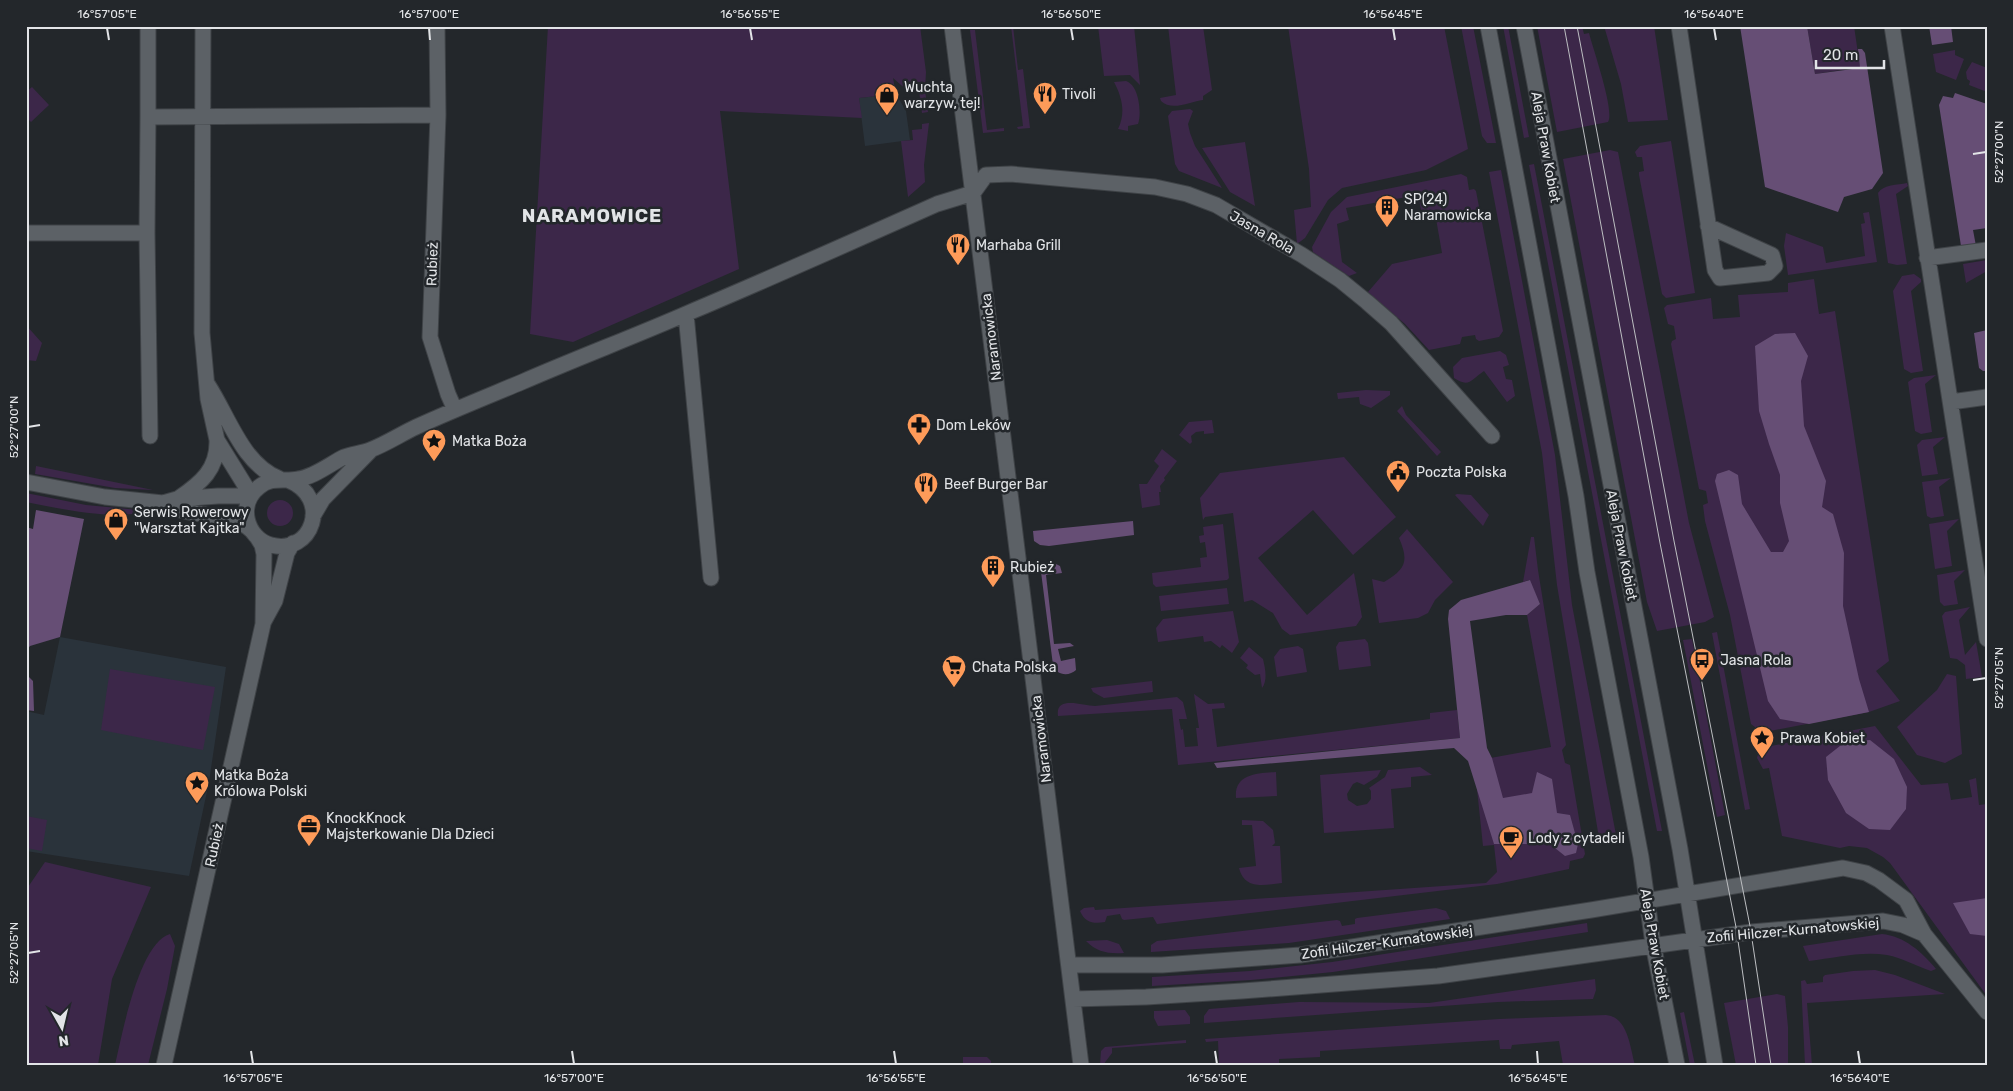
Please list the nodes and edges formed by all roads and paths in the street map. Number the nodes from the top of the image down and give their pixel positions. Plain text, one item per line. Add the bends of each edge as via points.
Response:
1 (148, 26) edge
2 (203, 26) edge
3 (437, 26) edge
4 (952, 26) edge
5 (1488, 26) edge
6 (1524, 26) edge
7 (1679, 26) edge
8 (1892, 26) edge
9 (438, 115) junction
10 (203, 116) junction
11 (148, 117) junction
12 (972, 193) junction
13 (1708, 226) junction
14 (26, 233) edge
15 (147, 233) junction
16 (1987, 250) edge
17 (1927, 258) junction
18 (686, 314) junction
19 (206, 384) junction
20 (1987, 397) edge
21 (1952, 402) junction
22 (456, 410) junction
23 (150, 436) dead end
24 (1492, 436) dead end
25 (217, 440) junction
26 (371, 450) junction
27 (284, 479) junction
28 (26, 482) edge
29 (250, 497) junction
30 (170, 501) junction
31 (314, 516) junction
32 (254, 534) junction
33 (293, 543) junction
34 (711, 578) dead end
35 (263, 624) junction
36 (1987, 639) edge
37 (1688, 893) junction
38 (1647, 900) junction
39 (1924, 934) junction
40 (1695, 939) junction
41 (1653, 944) junction
42 (1070, 965) junction
43 (1073, 999) junction
44 (1987, 1012) edge
45 (164, 1065) edge
46 (1081, 1065) edge
47 (1677, 1065) edge
48 (1715, 1065) edge

1 - 11 street
2 - 10 street
3 - 9 street, Rubież
4 - 12 street, Naramowicka
5 - 38 street, Aleja Praw Kobiet
6 - 37 street, Aleja Praw Kobiet
7 - 13 street
8 - 17 street
9 - 10 street
9 - 22 street, Rubież via 430,337
10 - 11 street
10 - 19 street via 202,334
11 - 15 street
12 - 18 street via 937,204
12 - 24 street, Jasna Rola via 986,175 1012,174 1155,187 1216,205 1302,255 1367,302 1392,323
12 - 42 street, Naramowicka via 994,418
13 - 13 street via 1715,270 1720,278 1768,273 1775,266 1772,255
14 - 15 street
15 - 23 street
16 - 17 street
17 - 21 street
18 - 22 street
18 - 34 street
19 - 25 street
19 - 27 street via 245,449 265,471
20 - 21 street
21 - 36 street
22 - 26 street
25 - 29 street
25 - 30 street via 216,458 210,470 195,487
26 - 27 street via 346,456 302,478
26 - 31 street via 323,499
27 - 29 street via 260,485
27 - 31 street via 299,485 308,494
28 - 30 street via 105,498
29 - 30 street
29 - 32 street via 247,518
30 - 32 street via 175,510 240,522
31 - 33 street via 307,532
32 - 33 street via 278,546
32 - 35 street, Rubież via 264,554
33 - 35 street, Rubież via 287,553 275,600
35 - 45 street, Rubież
37 - 38 street, Zofii Hilczer-Kurnatowskiej
37 - 39 street, Zofii Hilczer-Kurnatowskiej via 1842,868 1879,880 1906,900
37 - 40 street, Aleja Praw Kobiet
38 - 41 street, Aleja Praw Kobiet
38 - 42 street, Zofii Hilczer-Kurnatowskiej via 1300,955 1162,965
39 - 40 street, Zofii Hilczer-Kurnatowskiej via 1883,921
39 - 44 street
40 - 41 street, Zofii Hilczer-Kurnatowskiej
40 - 48 street, Aleja Praw Kobiet
41 - 43 street, Zofii Hilczer-Kurnatowskiej via 1438,976 1242,992
41 - 47 street, Aleja Praw Kobiet
42 - 43 street, Naramowicka
43 - 46 street, Naramowicka

